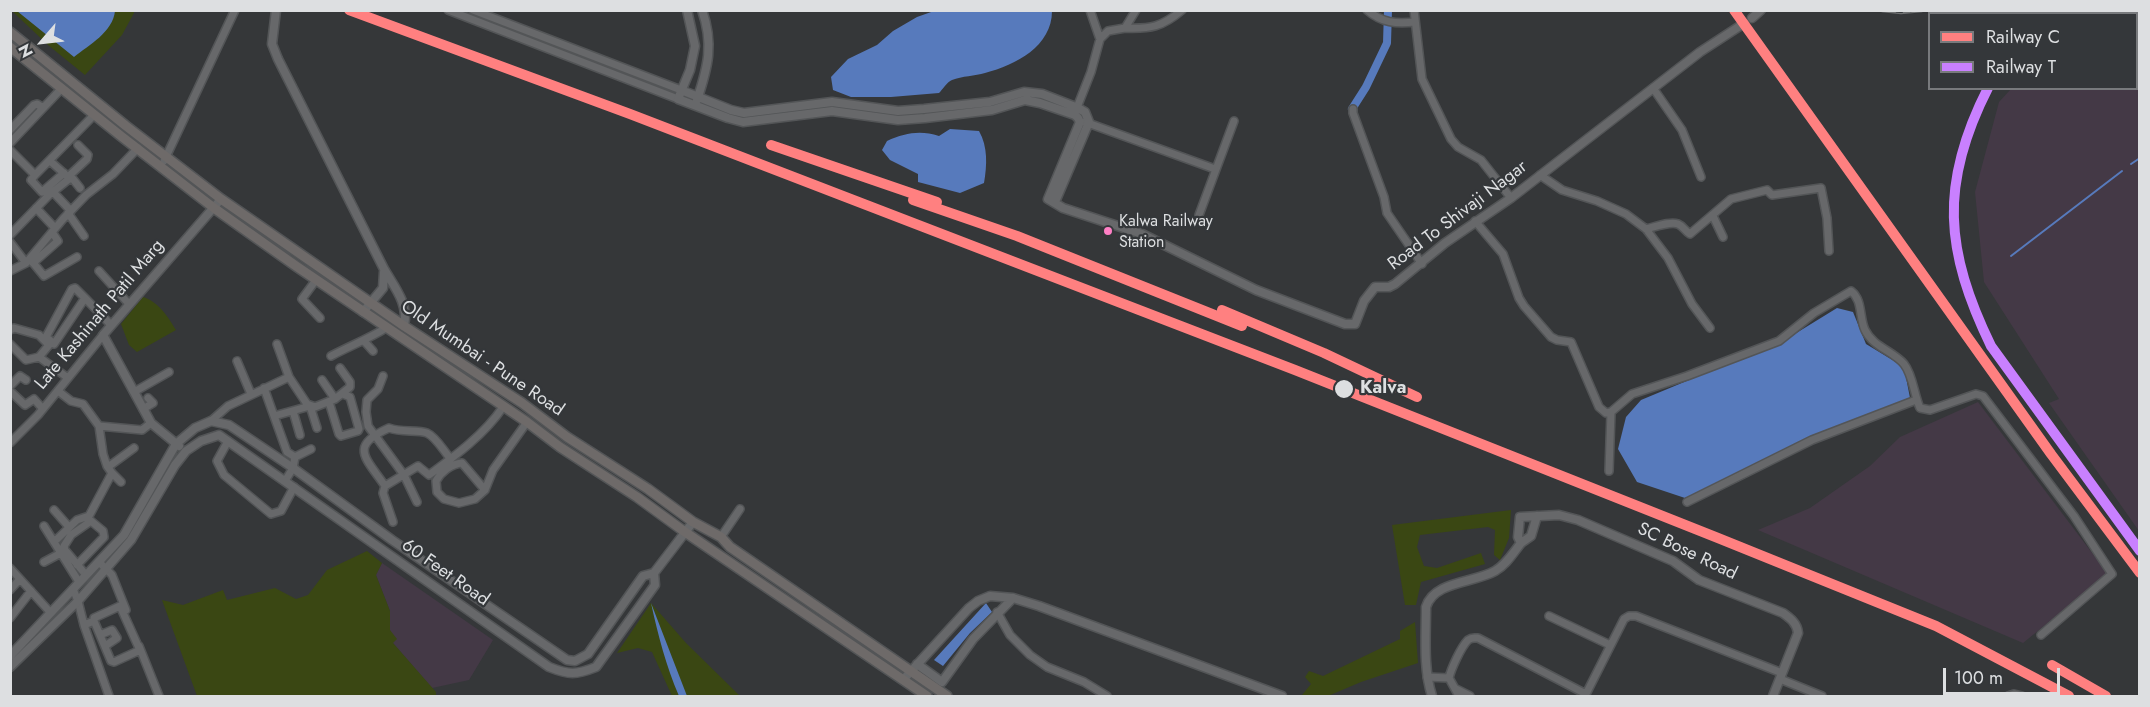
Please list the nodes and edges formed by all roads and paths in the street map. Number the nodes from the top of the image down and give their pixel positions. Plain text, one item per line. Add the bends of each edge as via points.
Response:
1 (235, 10) edge
2 (276, 10) edge
3 (448, 10) edge
4 (473, 10) edge
5 (687, 10) edge
6 (702, 10) edge
7 (1090, 10) edge
8 (1136, 10) edge
9 (1182, 10) edge
10 (1367, 10) edge
11 (1414, 10) edge
12 (1761, 10) edge
13 (1752, 18) dead end
14 (1415, 22) junction
15 (1743, 24) dead end
16 (1125, 28) junction
17 (10, 32) edge
18 (1100, 39) junction
19 (10, 47) edge
20 (62, 88) junction
21 (1653, 88) junction
22 (679, 94) junction
23 (696, 101) junction
24 (43, 108) junction
25 (1353, 109) dead end
26 (94, 115) junction
27 (1080, 117) junction
28 (1234, 121) dead end
29 (10, 130) edge
30 (10, 143) edge
31 (78, 145) dead end
32 (138, 148) junction
33 (10, 150) edge
34 (167, 155) junction
35 (50, 161) junction
36 (162, 166) junction
37 (1215, 169) junction
38 (64, 173) junction
39 (34, 175) junction
40 (1540, 175) junction
41 (1701, 177) dead end
42 (80, 188) dead end
43 (53, 192) junction
44 (1511, 198) junction
45 (221, 199) junction
46 (214, 207) junction
47 (36, 208) junction
48 (69, 212) junction
49 (1199, 215) dead end
50 (1713, 216) junction
51 (1475, 222) junction
52 (1646, 229) junction
53 (54, 230) junction
54 (10, 235) edge
55 (84, 236) dead end
56 (1723, 237) dead end
57 (10, 242) edge
58 (1829, 251) dead end
59 (77, 256) dead end
60 (29, 261) junction
61 (1422, 264) junction
62 (384, 269) junction
63 (10, 271) edge
64 (99, 271) dead end
65 (316, 280) junction
66 (85, 298) junction
67 (370, 303) junction
68 (129, 304) junction
69 (363, 312) junction
70 (320, 318) dead end
71 (111, 325) junction
72 (404, 326) junction
73 (386, 328) junction
74 (1710, 328) dead end
75 (10, 330) edge
76 (103, 335) junction
77 (364, 341) junction
78 (10, 344) edge
79 (277, 344) dead end
80 (373, 351) dead end
81 (331, 356) dead end
82 (39, 357) junction
83 (237, 361) dead end
84 (340, 368) dead end
85 (169, 372) dead end
86 (383, 376) dead end
87 (289, 377) junction
88 (68, 378) junction
89 (26, 380) dead end
90 (322, 380) dead end
91 (10, 386) edge
92 (264, 388) junction
93 (10, 391) edge
94 (58, 391) junction
95 (134, 392) junction
96 (251, 394) junction
97 (343, 394) junction
98 (148, 398) dead end
99 (1916, 400) junction
100 (332, 401) junction
101 (310, 406) junction
102 (503, 407) junction
103 (43, 409) junction
104 (143, 409) junction
105 (293, 411) junction
106 (1611, 412) junction
107 (274, 416) junction
108 (212, 421) junction
109 (527, 422) junction
110 (151, 423) junction
111 (99, 426) junction
112 (317, 428) dead end
113 (300, 435) dead end
114 (375, 436) junction
115 (567, 437) junction
116 (228, 441) junction
117 (10, 443) edge
118 (176, 444) junction
119 (560, 447) junction
120 (134, 448) dead end
121 (311, 449) dead end
122 (186, 451) junction
123 (295, 457) junction
124 (450, 458) junction
125 (293, 468) junction
126 (110, 470) junction
127 (1609, 471) dead end
128 (404, 475) junction
129 (285, 481) junction
130 (121, 482) dead end
131 (385, 486) junction
132 (294, 487) junction
133 (484, 490) junction
134 (417, 502) dead end
135 (1687, 502) dead end
136 (740, 509) dead end
137 (54, 510) dead end
138 (1537, 516) junction
139 (393, 522) dead end
140 (693, 522) junction
141 (44, 526) dead end
142 (69, 527) junction
143 (379, 531) junction
144 (685, 532) junction
145 (721, 537) junction
146 (102, 540) junction
147 (54, 542) junction
148 (372, 542) junction
149 (1521, 543) junction
150 (112, 548) junction
151 (61, 553) junction
152 (44, 562) dead end
153 (99, 562) junction
154 (77, 565) junction
155 (10, 568) edge
156 (107, 569) junction
157 (654, 573) junction
158 (19, 579) junction
159 (79, 582) junction
160 (10, 590) edge
161 (31, 591) junction
162 (1013, 598) junction
163 (78, 601) junction
164 (57, 604) junction
165 (50, 612) junction
166 (998, 612) junction
167 (66, 613) junction
168 (1549, 616) dead end
169 (10, 618) edge
170 (94, 621) junction
171 (84, 625) junction
172 (100, 635) junction
173 (2041, 635) dead end
174 (1610, 645) junction
175 (105, 646) junction
176 (16, 654) edge
177 (562, 657) junction
178 (917, 664) junction
179 (10, 667) edge
180 (555, 669) junction
181 (909, 671) junction
182 (1781, 676) junction
183 (1427, 677) junction
184 (1449, 678) junction
185 (903, 680) junction
186 (942, 682) junction
187 (1456, 689) junction
188 (1585, 695) edge
189 (109, 696) edge
190 (159, 696) edge
191 (927, 696) edge
192 (947, 696) edge
193 (1107, 696) edge
194 (1282, 696) edge
195 (1432, 696) edge
196 (1459, 696) edge
197 (1470, 696) edge
198 (1773, 696) edge
199 (1822, 696) edge
200 (2008, 696) edge
201 (2022, 696) edge

1 - 34 street
2 - 62 street via 272,44 278,59
3 - 22 street
4 - 22 street
5 - 22 street via 695,46
6 - 23 street via 710,52
7 - 18 street
8 - 16 street
9 - 16 street via 1156,26
10 - 14 street via 1381,21
11 - 14 street
12 - 13 street
14 - 44 street via 1422,79 1451,140 1481,160
15 - 21 street, Road To Shivaji Nagar
16 - 18 street via 1108,31
17 - 34 main road, Old Mumbai - Pune Road
18 - 27 street
19 - 20 main road, Old Mumbai - Pune Road
20 - 24 street
20 - 26 main road, Old Mumbai - Pune Road
21 - 40 street, Road To Shivaji Nagar
21 - 41 street via 1682,130
22 - 23 street
23 - 27 street via 743,122 758,116 832,111 898,120 925,118 992,110 1025,100
24 - 29 street via 34,105
24 - 30 street
25 - 61 street via 1388,213
26 - 32 main road, Old Mumbai - Pune Road
26 - 35 street
27 - 37 street
27 - 61 street, Road To Shivaji Nagar via 1051,200 1063,208 1142,234 1256,290 1345,324 1355,324 1364,301 1375,287 1389,287
28 - 37 street
31 - 38 street via 88,155 87,159 70,175
32 - 36 main road, Old Mumbai - Pune Road
32 - 48 street
33 - 39 street
34 - 36 street
34 - 45 main road, Old Mumbai - Pune Road
35 - 38 street
35 - 39 street
36 - 46 main road, Old Mumbai - Pune Road
37 - 49 street
38 - 39 street via 44,192 31,180
40 - 44 street, Road To Shivaji Nagar
40 - 52 street via 1562,190 1626,214
42 - 43 street via 71,179
43 - 47 street
43 - 48 street
44 - 51 street, Road To Shivaji Nagar
45 - 46 street, Late Kashinath Patil Marg
45 - 67 main road, Old Mumbai - Pune Road
46 - 65 main road, Old Mumbai - Pune Road
46 - 68 street, Late Kashinath Patil Marg
47 - 53 street
47 - 54 street
48 - 53 street
48 - 55 street
50 - 52 street via 1690,234 1674,223
50 - 56 street
50 - 58 street via 1740,196 1767,190 1772,195 1821,188
51 - 61 street, Road To Shivaji Nagar
51 - 106 street via 1503,254 1524,306 1551,337 1570,342 1599,407
52 - 74 street via 1665,252 1692,304
53 - 60 street
57 - 60 street
59 - 60 street via 44,276
60 - 63 street
62 - 67 street via 382,288
62 - 72 street via 403,302
64 - 68 street
65 - 69 main road, Old Mumbai - Pune Road
65 - 70 street via 302,299
66 - 66 street via 57,343 46,339 73,289
66 - 71 street
67 - 69 street
67 - 72 main road, Old Mumbai - Pune Road
68 - 71 street, Late Kashinath Patil Marg
69 - 73 main road, Old Mumbai - Pune Road
71 - 76 street, Late Kashinath Patil Marg
72 - 115 main road, Old Mumbai - Pune Road
73 - 77 street
73 - 102 main road, Old Mumbai - Pune Road
75 - 82 street via 39,335 47,342 49,345
76 - 88 street, Late Kashinath Patil Marg
76 - 95 street
77 - 80 street
77 - 81 street
78 - 82 street via 25,360
79 - 87 street
82 - 88 street
83 - 96 street
84 - 97 street via 350,382
85 - 95 street
86 - 114 street via 378,389 367,400 368,426
87 - 92 street
87 - 101 street
88 - 94 street, Late Kashinath Patil Marg
89 - 91 street via 20,376
90 - 100 street
92 - 96 street
92 - 107 street
93 - 103 street via 25,405 34,399
94 - 103 street, Late Kashinath Patil Marg
94 - 111 street via 83,404
95 - 104 street
96 - 108 street via 228,406
97 - 100 street
97 - 100 street via 350,397 358,431 339,434
98 - 104 street via 153,403
99 - 106 street via 1905,365 1867,334 1858,299 1851,291 1779,341 1632,394
99 - 135 street via 1812,440
99 - 173 street via 1920,408 1930,410 1976,394 1983,396 2074,516 2112,574
100 - 101 street
101 - 105 street
101 - 112 street
102 - 109 main road, Old Mumbai - Pune Road
102 - 124 street via 494,420
103 - 117 street, Late Kashinath Patil Marg
104 - 110 street
105 - 107 street
105 - 113 street
106 - 127 street
107 - 123 street via 287,452
108 - 118 street via 195,428
108 - 125 street, 60 Feet Road via 229,425
109 - 119 main road, Old Mumbai - Pune Road
109 - 133 street via 493,470
110 - 111 street via 142,430
110 - 118 street
111 - 126 street
114 - 124 street via 388,428 423,431
114 - 128 street
114 - 131 street via 365,443 363,450
115 - 119 main road
115 - 140 main road, Old Mumbai - Pune Road
116 - 122 street via 219,435
116 - 129 street, 60 Feet Road
116 - 132 street via 217,461 224,475 271,514 281,511
118 - 122 street
118 - 150 street via 124,535
119 - 144 main road, Old Mumbai - Pune Road
120 - 126 street
121 - 123 street
122 - 156 street via 131,540
123 - 125 street
124 - 128 street via 429,474 418,466
125 - 129 street
125 - 143 street, 60 Feet Road
126 - 130 street
126 - 142 street via 89,516
128 - 131 street
128 - 134 street
129 - 132 street, 60 Feet Road
131 - 139 street via 383,493
132 - 148 street, 60 Feet Road
133 - 133 street via 459,462 435,481 439,495 452,502 469,501
136 - 145 street
137 - 142 street
138 - 149 street via 1532,536
138 - 149 street, SC Bose Road via 1520,517
138 - 182 street, SC Bose Road via 1559,515 1578,520 1673,561 1699,580 1783,613 1798,633
140 - 144 street, 60 Feet Road
140 - 145 main road, Old Mumbai - Pune Road
141 - 147 street
142 - 147 street
143 - 148 street
143 - 177 street, 60 Feet Road
144 - 157 street, 60 Feet Road
144 - 185 main road, Old Mumbai - Pune Road
145 - 181 main road, Old Mumbai - Pune Road
146 - 150 street
146 - 154 street
146 - 154 street via 105,533 91,521 71,535 64,546
147 - 151 street
148 - 180 street, 60 Feet Road
149 - 183 street via 1494,572 1439,591 1428,601
150 - 153 street
151 - 152 street
151 - 159 street
153 - 156 street
153 - 159 street
154 - 159 street
155 - 158 street
156 - 163 street
156 - 190 street
157 - 177 street, 60 Feet Road via 643,576 588,654 575,660
157 - 180 street, 60 Feet Road via 655,585 596,667 566,674
158 - 160 street
158 - 161 street
159 - 163 street
159 - 164 street
161 - 165 street
161 - 169 street
162 - 166 street
162 - 178 street via 990,596 969,608
162 - 194 street
163 - 167 street
163 - 171 street
164 - 165 street
164 - 167 street
165 - 176 street
166 - 186 street
166 - 193 street via 1010,635 1030,655
167 - 176 street
168 - 174 street
170 - 171 street
170 - 172 street
170 - 175 street via 120,606 139,648 114,662
171 - 189 street
172 - 175 street
172 - 175 street via 112,630 117,638
174 - 182 street via 1624,620 1636,616
174 - 188 street
176 - 179 street
177 - 180 street
178 - 181 street
178 - 186 street
181 - 185 street
181 - 192 main road, Old Mumbai - Pune Road
182 - 198 street, SC Bose Road
182 - 199 street
183 - 184 street
183 - 195 street
184 - 187 street
184 - 188 street via 1467,641 1478,638
185 - 191 main road, Old Mumbai - Pune Road
186 - 192 street
187 - 196 street
187 - 197 street
200 - 201 street

